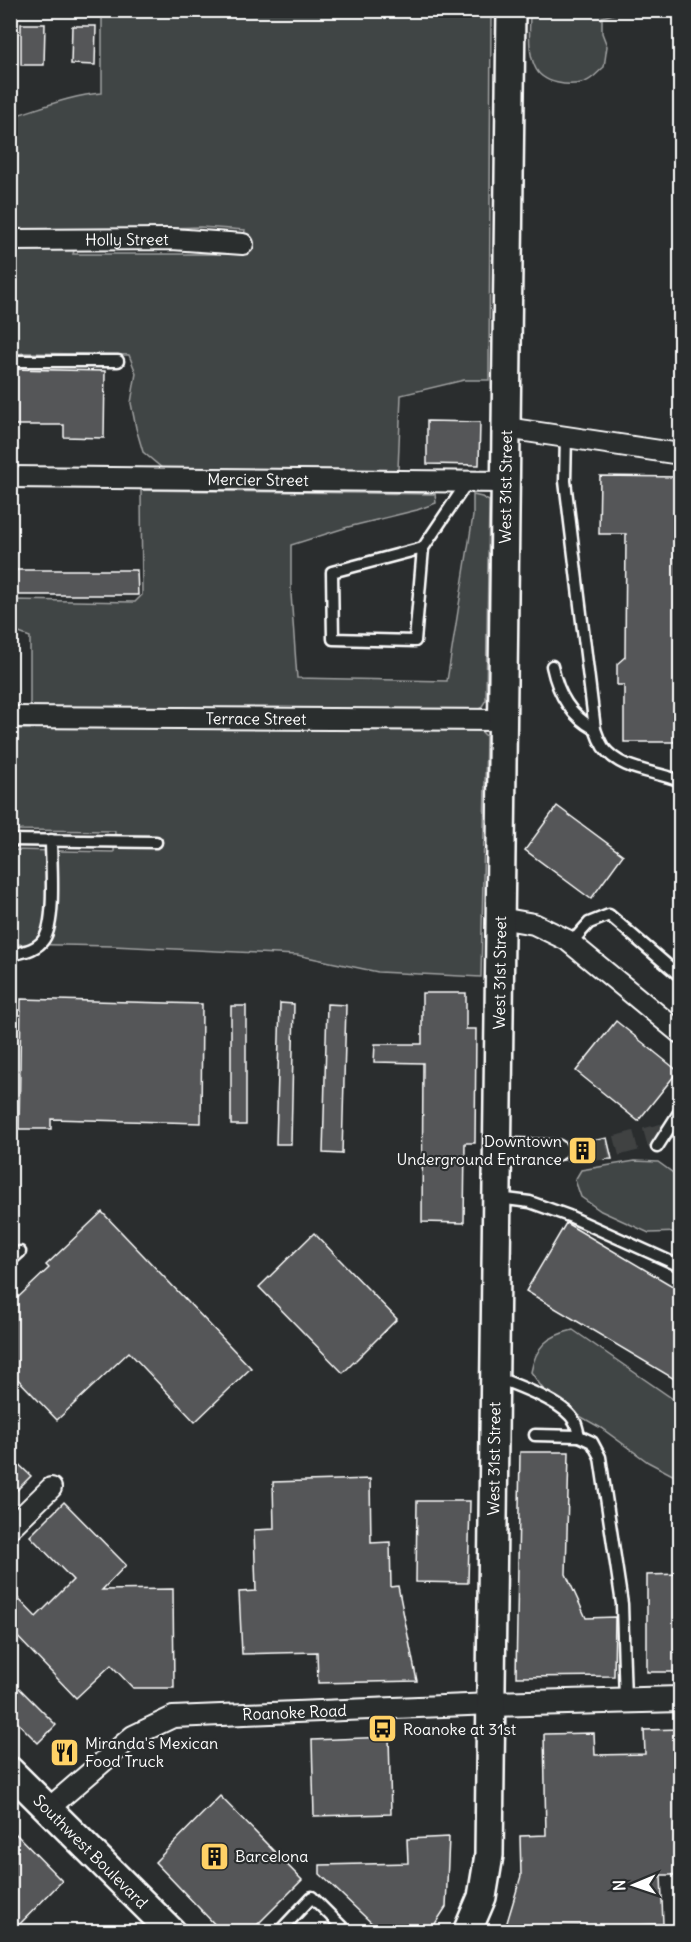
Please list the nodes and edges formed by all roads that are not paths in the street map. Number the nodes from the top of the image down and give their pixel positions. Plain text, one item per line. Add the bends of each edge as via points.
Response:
1 (511, 10) edge
2 (10, 240) edge
3 (243, 244) dead end
4 (10, 361) edge
5 (118, 361) dead end
6 (506, 428) junction
7 (566, 436) junction
8 (681, 454) edge
9 (10, 477) edge
10 (468, 481) junction
11 (505, 482) junction
12 (423, 549) junction
13 (552, 666) dead end
14 (10, 717) edge
15 (503, 720) junction
16 (595, 729) junction
17 (681, 781) edge
18 (10, 840) edge
19 (51, 840) junction
20 (156, 842) dead end
21 (500, 918) junction
22 (571, 943) junction
23 (10, 955) edge
24 (681, 976) edge
25 (681, 1033) edge
26 (681, 1111) edge
27 (657, 1147) dead end
28 (498, 1148) junction
29 (557, 1150) tunnel mouth
30 (498, 1198) junction
31 (20, 1252) dead end
32 (10, 1261) edge
33 (681, 1266) edge
34 (496, 1377) junction
35 (535, 1435) dead end
36 (579, 1436) junction
37 (51, 1488) dead end
38 (10, 1528) edge
39 (681, 1700) edge
40 (625, 1701) junction
41 (492, 1704) junction
42 (10, 1771) edge
43 (48, 1809) junction
44 (172, 1932) edge
45 (279, 1932) edge
46 (347, 1932) edge
47 (467, 1932) edge

1 - 6 main road, West 31st Street
2 - 3 street, Holly Street via 172,239
4 - 5 lane
6 - 7 street
6 - 11 main road, West 31st Street
7 - 8 street
7 - 16 lane via 565,481
9 - 10 street, Mercier Street
10 - 11 street, Mercier Street
10 - 12 lane
11 - 15 main road, West 31st Street
12 - 12 lane via 332,572 333,639 415,641
13 - 16 lane via 569,710
14 - 15 street, Terrace Street
15 - 21 main road, West 31st Street
16 - 17 lane via 603,747 618,760 632,768
18 - 19 lane
19 - 20 lane
19 - 23 lane via 51,919 44,939 29,951
21 - 22 street via 534,924
21 - 28 main road, West 31st Street
22 - 24 lane via 589,923 609,915
22 - 25 street
26 - 27 lane
28 - 29 street
28 - 30 main road, West 31st Street
30 - 33 lane via 530,1202 569,1216
30 - 34 main road, West 31st Street
31 - 32 lane
34 - 36 lane via 565,1410 575,1422
34 - 41 main road, West 31st Street
35 - 36 lane
36 - 40 lane via 592,1442 600,1458 622,1604
37 - 38 street
39 - 40 street, Roanoke Road
40 - 41 street, Roanoke Road
41 - 43 street, Roanoke Road via 173,1717 133,1736
41 - 47 main road, West 31st Street via 489,1855 482,1897
42 - 43 main road, Southwest Boulevard
43 - 44 main road, Southwest Boulevard
45 - 46 lane via 312,1897

